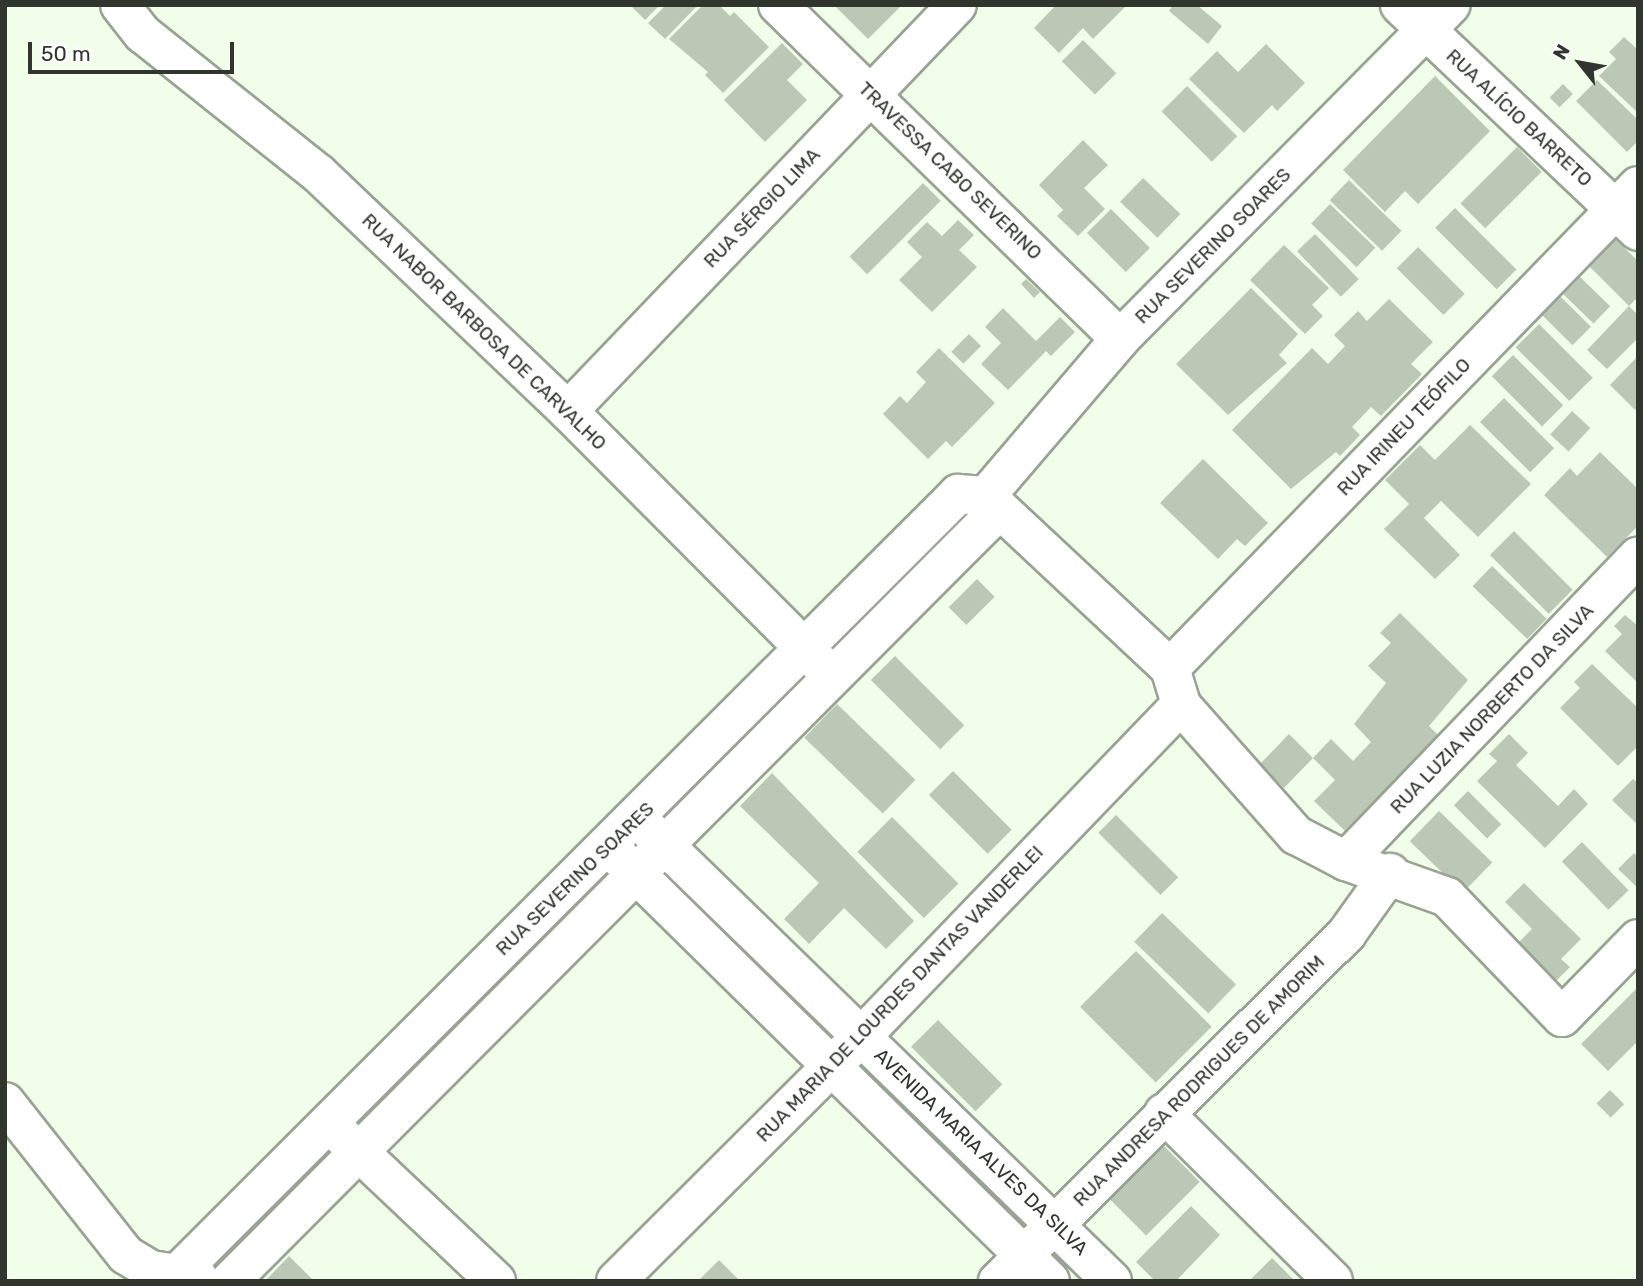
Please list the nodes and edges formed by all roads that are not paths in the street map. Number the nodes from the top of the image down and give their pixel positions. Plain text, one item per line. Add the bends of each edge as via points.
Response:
1 (120, 5) edge
2 (778, 5) edge
3 (957, 5) edge
4 (1425, 14) edge
5 (872, 94) junction
6 (1630, 208) edge
7 (1120, 339) junction
8 (568, 411) junction
9 (986, 496) junction
10 (1638, 556) edge
11 (805, 647) junction
12 (1170, 668) junction
13 (831, 677) junction
14 (1181, 705) junction
15 (638, 819) junction
16 (665, 846) junction
17 (608, 847) junction
18 (1346, 861) junction
19 (1390, 873) junction
20 (639, 875) junction
21 (1638, 939) edge
22 (862, 1036) junction
23 (830, 1068) junction
24 (5, 1102) edge
25 (1164, 1113) junction
26 (327, 1122) junction
27 (359, 1151) junction
28 (1056, 1224) junction
29 (1024, 1272) edge
30 (174, 1277) edge
31 (216, 1281) edge
32 (230, 1281) edge
33 (496, 1281) edge
34 (616, 1281) edge
35 (1112, 1281) edge
36 (1333, 1281) edge

1 - 8 street, RUA NABOR BARBOSA DE CARVALHO via 143,34 319,174
2 - 5 street, TRAVESSA CABO SEVERINO
3 - 5 street, RUA SÉRGIO LIMA
4 - 6 street, RUA ALÍCIO BARRETO
4 - 7 street, RUA SEVERINO SOARES
5 - 7 street, TRAVESSA CABO SEVERINO
5 - 8 street, RUA SÉRGIO LIMA
6 - 12 street, RUA IRINEU TEÓFILO
7 - 9 street, RUA SEVERINO SOARES
8 - 11 street, RUA NABOR BARBOSA DE CARVALHO
9 - 11 street, RUA SEVERINO SOARES via 958,494
9 - 12 street
9 - 13 street, RUA SEVERINO SOARES via 988,521
10 - 18 street, RUA LUZIA NORBERTO DA SILVA
11 - 13 street, RUA NABOR BARBOSA DE CARVALHO
11 - 15 street, RUA SEVERINO SOARES
12 - 14 street
13 - 16 street, RUA SEVERINO SOARES
14 - 18 street via 1296,835
14 - 22 street, RUA MARIA DE LOURDES DANTAS VANDERLEI
15 - 16 street, AVENIDA MARIA ALVES DA SILVA
15 - 17 street, RUA SEVERINO SOARES
16 - 20 street, RUA SEVERINO SOARES
16 - 22 street, AVENIDA MARIA ALVES DA SILVA
17 - 20 street
17 - 26 street, RUA SEVERINO SOARES
18 - 19 street
19 - 21 street via 1447,897 1562,1017
19 - 25 street, RUA ANDRESA RODRIGUES DE AMORIM via 1347,933
20 - 23 street
20 - 27 street, RUA SEVERINO SOARES
22 - 23 street, RUA MARIA DE LOURDES DANTAS VANDERLEI
22 - 28 street, AVENIDA MARIA ALVES DA SILVA
23 - 29 street
23 - 34 street, RUA MARIA DE LOURDES DANTAS VANDERLEI
24 - 30 street via 126,1255
25 - 28 street, RUA ANDRESA RODRIGUES DE AMORIM
25 - 36 street
26 - 27 street
26 - 30 street, RUA SEVERINO SOARES
27 - 32 street, RUA SEVERINO SOARES
27 - 33 street
28 - 29 street, RUA ANDRESA RODRIGUES DE AMORIM
28 - 35 street, AVENIDA MARIA ALVES DA SILVA
30 - 31 street

